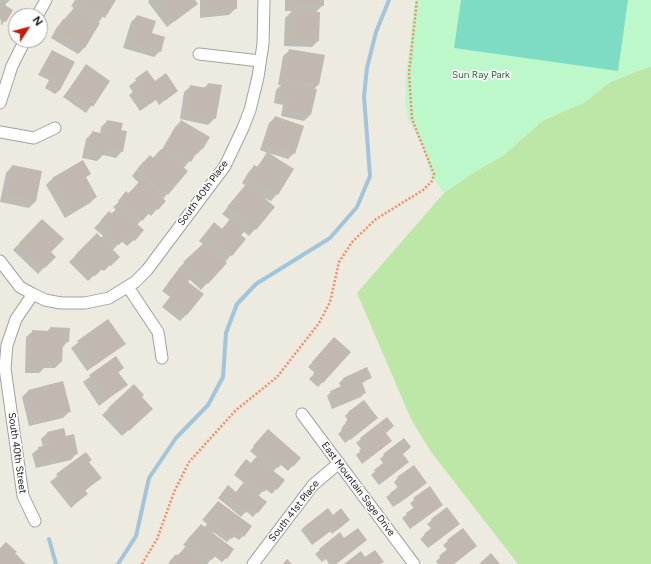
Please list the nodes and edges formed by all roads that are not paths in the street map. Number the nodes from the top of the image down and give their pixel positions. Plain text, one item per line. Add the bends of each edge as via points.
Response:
1 (264, 0) edge
2 (21, 48) edge
3 (199, 54) dead end
4 (260, 61) junction
5 (0, 103) edge
6 (55, 128) dead end
7 (0, 132) edge
8 (0, 261) edge
9 (128, 287) junction
10 (33, 294) junction
11 (162, 358) dead end
12 (302, 414) dead end
13 (339, 463) junction
14 (35, 521) dead end
15 (253, 564) edge
16 (414, 564) edge

1 - 4 street, South 40th Place
2 - 5 street
3 - 4 street
4 - 9 street, South 40th Place via 250,110 225,166 146,270
6 - 7 street via 34,138
8 - 10 street via 20,287
9 - 10 street, South 40th Place via 109,298 85,303 61,303 45,300
9 - 11 street via 158,332
10 - 14 street, South 40th Street via 16,319 7,345 5,368 23,496
12 - 13 street, East Mountain Sage Drive
13 - 15 street, South 41st Place via 313,485
13 - 16 street, East Mountain Sage Drive

